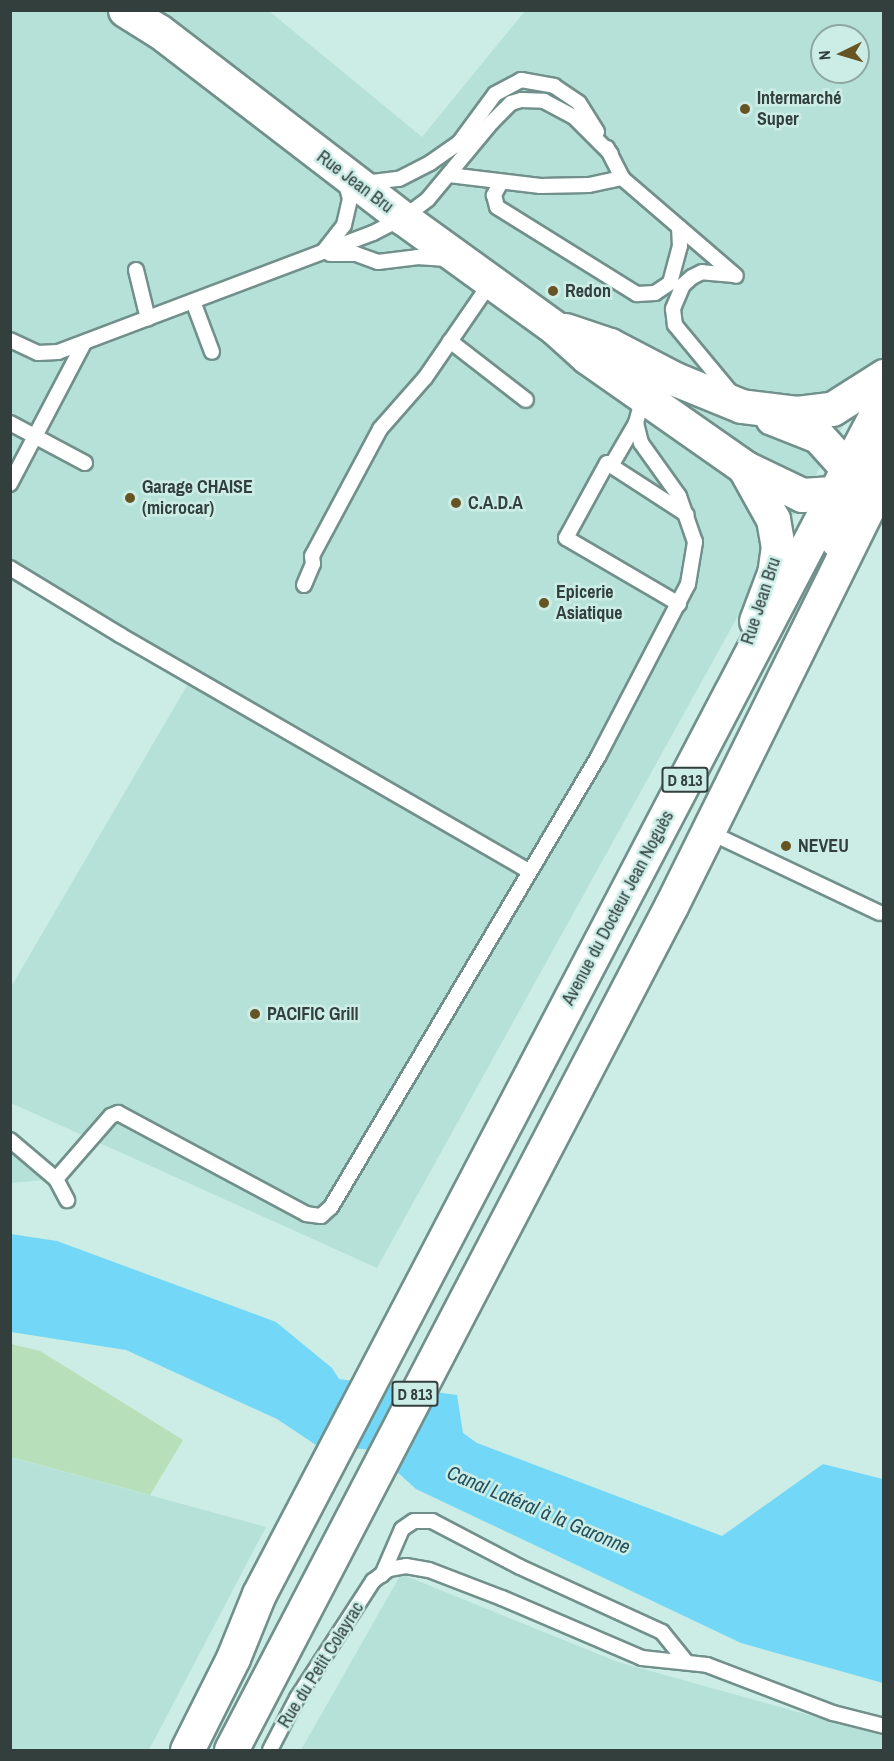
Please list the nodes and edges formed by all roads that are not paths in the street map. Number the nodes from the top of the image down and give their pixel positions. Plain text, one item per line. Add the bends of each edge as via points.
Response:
1 (125, 10) edge
2 (150, 21) edge
3 (611, 154) junction
4 (449, 175) junction
5 (352, 178) junction
6 (622, 178) junction
7 (500, 184) junction
8 (403, 218) junction
9 (679, 227) junction
10 (322, 254) junction
11 (460, 260) junction
12 (136, 270) dead end
13 (491, 282) junction
14 (194, 304) junction
15 (148, 319) junction
16 (555, 328) junction
17 (10, 340) edge
18 (450, 341) junction
19 (84, 343) junction
20 (212, 352) dead end
21 (884, 376) edge
22 (884, 399) edge
23 (526, 400) dead end
24 (741, 406) junction
25 (640, 409) junction
26 (10, 423) edge
27 (35, 438) junction
28 (884, 452) edge
29 (85, 463) dead end
30 (611, 466) junction
31 (744, 467) junction
32 (854, 480) edge
33 (10, 484) edge
34 (687, 515) junction
35 (10, 568) edge
36 (304, 585) dead end
37 (679, 604) junction
38 (725, 704) junction
39 (707, 831) junction
40 (529, 871) junction
41 (880, 913) dead end
42 (10, 1140) edge
43 (56, 1179) junction
44 (67, 1200) dead end
45 (377, 1578) junction
46 (685, 1660) junction
47 (884, 1726) edge
48 (187, 1750) edge
49 (231, 1750) edge
50 (270, 1750) edge

1 - 2 main road, Rue Jean Bru
2 - 5 main road, Rue Jean Bru
3 - 4 lane via 574,117 544,101 527,99 511,103
3 - 5 lane via 579,103 554,86 521,80 495,94 459,143 430,163 399,178
3 - 6 lane
4 - 7 lane
4 - 8 lane via 429,199
5 - 8 main road, Rue Jean Bru
5 - 10 lane via 344,225
6 - 7 lane via 589,185
6 - 9 lane
7 - 9 lane via 494,195 497,207 637,294 656,293 670,282 680,246
8 - 10 lane
8 - 11 main road, Rue Jean Bru
9 - 24 lane via 736,276 702,272 683,285 673,309 675,325
10 - 11 lane via 356,254 378,262 417,256
10 - 14 lane
11 - 13 main road, Rue Jean Bru
12 - 15 lane
13 - 16 main road, Rue Jean Bru
13 - 18 lane
14 - 15 lane
14 - 20 lane
15 - 19 lane
16 - 24 main road, Rue Jean Bru via 610,345 675,379
16 - 25 main road, Rue Jean Bru
17 - 19 lane via 28,350 45,353
18 - 23 lane
18 - 36 lane via 380,429 312,556 313,564
19 - 27 lane
21 - 24 main road, Rue Jean Bru via 832,409 797,413
22 - 32 main road, Avenue du Docteur Jean Noguès / D 813
24 - 32 main road, Rue Jean Bru via 818,436
25 - 30 lane
25 - 31 main road, Rue Jean Bru
25 - 34 lane via 641,443 679,496
26 - 27 lane
27 - 29 lane
27 - 33 lane
28 - 32 main road
30 - 34 lane
30 - 37 lane via 607,463 566,538
31 - 32 main road, Rue Jean Bru via 802,495
31 - 38 main road, Rue Jean Bru via 773,519 778,546 774,573
32 - 38 main road, Avenue du Docteur Jean Noguès / D 813
32 - 39 main road, Avenue du Docteur Jean Noguès / D 813 via 796,646
34 - 37 lane via 695,542 694,561
35 - 40 lane
37 - 40 lane via 598,757
38 - 48 main road, Avenue du Docteur Jean Noguès / D 813 via 260,1594
39 - 41 lane
39 - 49 main road, Avenue du Docteur Jean Noguès / D 813
40 - 43 lane via 331,1207 321,1216 306,1214 125,1114 111,1116
42 - 43 lane
43 - 44 lane
45 - 46 lane via 406,1566 429,1570 642,1658
45 - 46 lane, Rue du Petit Colayrac via 402,1528 414,1521 432,1521 520,1567 662,1632
45 - 50 lane, Rue du Petit Colayrac via 297,1698
46 - 47 lane via 833,1713

